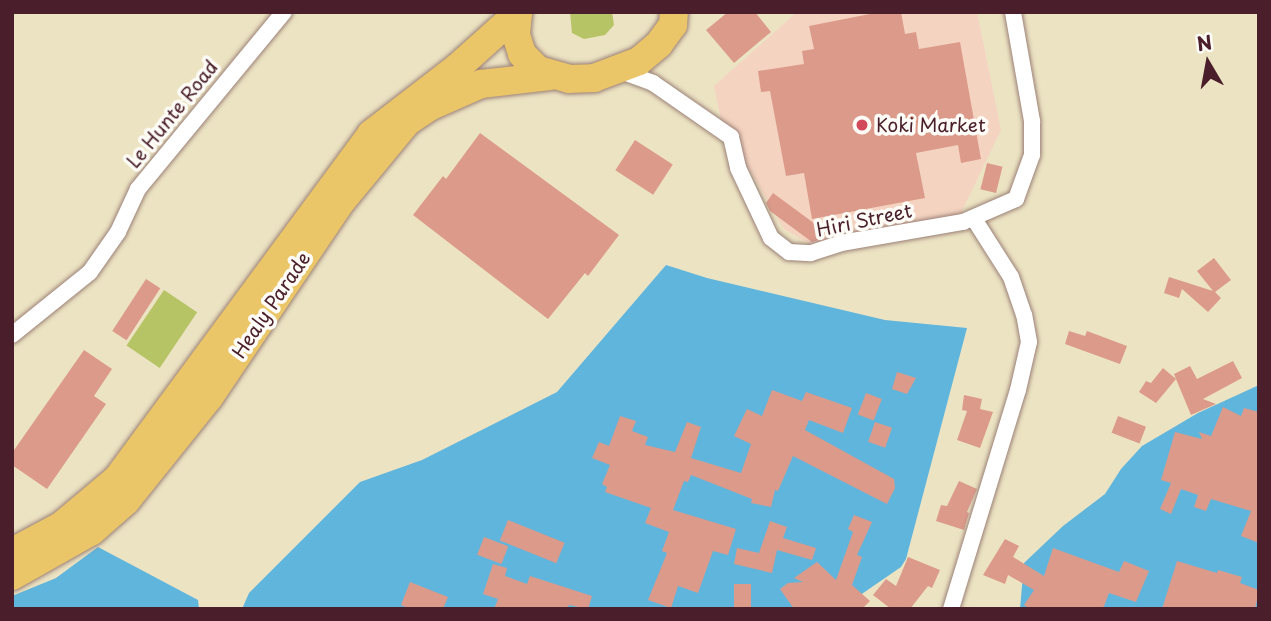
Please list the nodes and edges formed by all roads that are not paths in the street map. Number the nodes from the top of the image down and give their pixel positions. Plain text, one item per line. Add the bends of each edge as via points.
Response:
1 (284, 12) edge
2 (1013, 12) edge
3 (518, 13) edge
4 (679, 17) edge
5 (617, 70) junction
6 (550, 76) junction
7 (974, 219) junction
8 (12, 335) edge
9 (12, 552) edge
10 (12, 576) edge
11 (951, 609) edge

1 - 8 street, Le Hunte Road via 138,189 118,233 90,272
2 - 7 street, Hiri Street via 1032,121 1032,155 1016,199
3 - 6 highway via 516,35 523,54
3 - 9 highway, Healy Parade via 458,67 371,134 117,479 61,526
4 - 5 highway, Healy Parade via 659,44 639,61
5 - 6 highway, Healy Parade via 594,78
5 - 7 street, Hiri Street via 653,83 731,137 738,168 771,237 789,252 811,253 841,243
6 - 10 highway, Healy Parade via 481,84 407,122 340,203 210,396 126,501 92,531
7 - 11 street via 1011,277 1029,342

